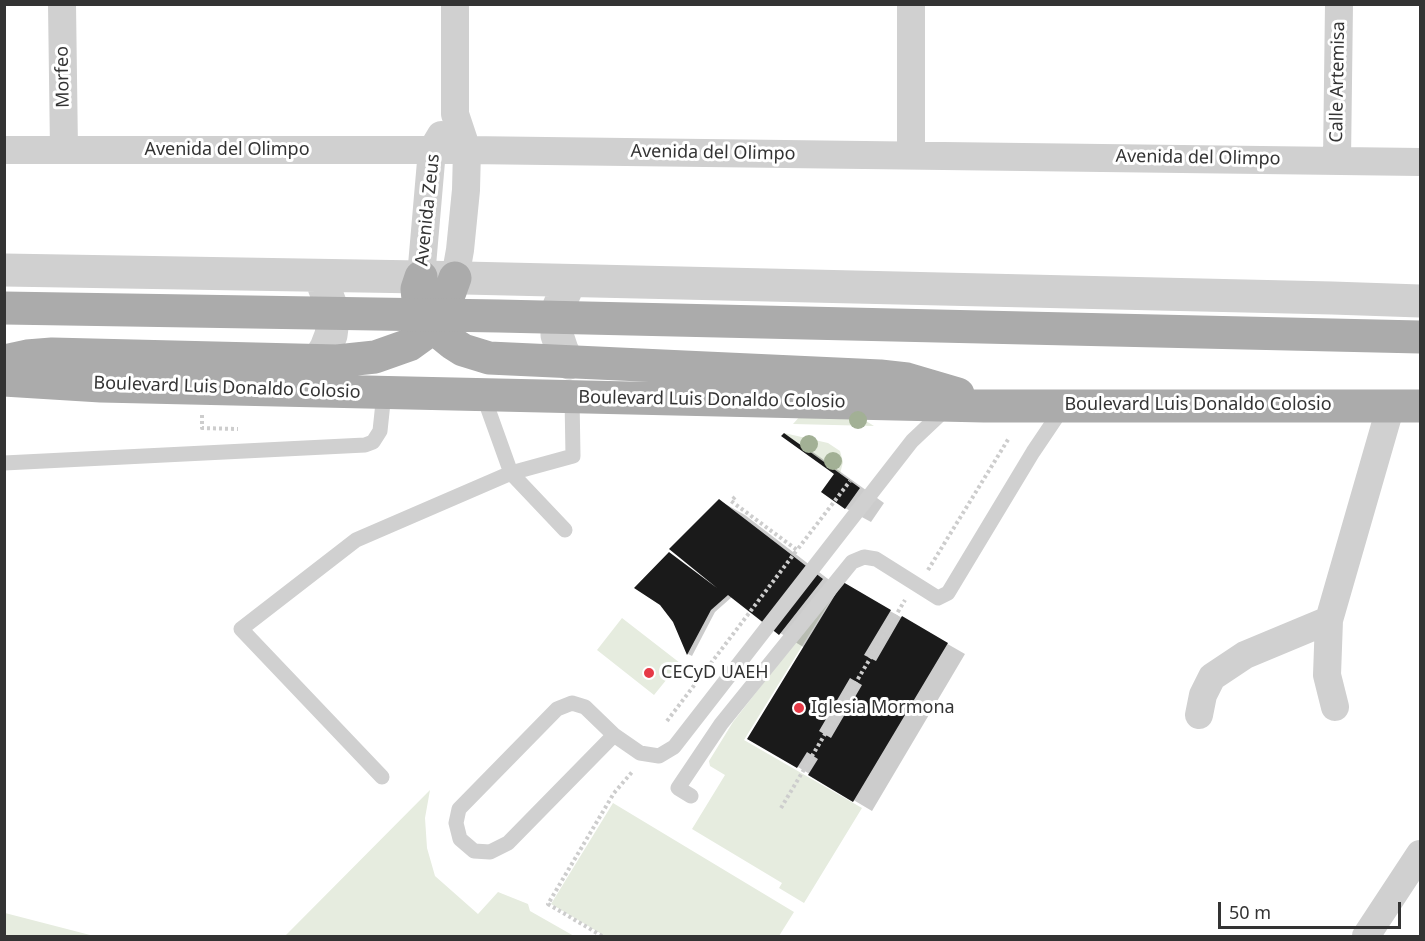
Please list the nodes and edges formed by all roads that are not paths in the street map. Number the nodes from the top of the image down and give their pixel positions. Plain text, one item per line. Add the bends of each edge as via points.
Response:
1 (62, 4) edge
2 (455, 4) edge
3 (911, 4) edge
4 (1339, 4) edge
5 (455, 114) junction
6 (4, 150) edge
7 (64, 150) junction
8 (432, 150) junction
9 (467, 150) junction
10 (911, 155) junction
11 (1336, 160) junction
12 (1420, 162) edge
13 (4, 270) edge
14 (316, 276) junction
15 (421, 277) junction
16 (455, 278) junction
17 (571, 280) junction
18 (1420, 301) edge
19 (4, 308) edge
20 (433, 325) junction
21 (1420, 338) edge
22 (4, 361) edge
23 (318, 361) junction
24 (569, 363) junction
25 (4, 380) edge
26 (384, 393) junction
27 (483, 395) junction
28 (572, 397) junction
29 (950, 405) junction
30 (1406, 405) edge
31 (984, 406) junction
32 (1064, 406) junction
33 (4, 463) edge
34 (511, 473) junction
35 (565, 530) dead end
36 (1329, 620) junction
37 (1335, 707) dead end
38 (1198, 715) dead end
39 (614, 735) junction
40 (382, 777) dead end
41 (691, 796) dead end
42 (1420, 854) edge
43 (1366, 936) edge

1 - 7 street, Morfeo
2 - 5 street, Avenida Zeus
3 - 10 street
4 - 11 street, Calle Artemisa
5 - 8 street, Avenida Zeus
5 - 9 street, Avenida Zeus
6 - 7 street, Avenida del Olimpo
7 - 8 street, Avenida del Olimpo
8 - 9 street, Avenida del Olimpo
8 - 15 street, Avenida Zeus
9 - 10 street, Avenida del Olimpo
9 - 16 street, Avenida Zeus
10 - 11 street, Avenida del Olimpo
11 - 12 street, Avenida del Olimpo
13 - 14 street
14 - 15 street
14 - 23 street via 328,296 333,320 331,335
15 - 16 street
15 - 20 main road via 418,299
16 - 17 street
16 - 20 main road via 442,314
17 - 18 street
17 - 24 street via 561,300 557,321
19 - 21 main road, bridge
20 - 23 main road via 409,345 383,355 352,361
20 - 24 main road via 452,343 475,355
22 - 23 main road via 52,354
24 - 31 main road via 880,376 933,385
25 - 26 main road, Boulevard Luis Donaldo Colosio
26 - 27 main road, Boulevard Luis Donaldo Colosio
26 - 33 lane via 380,431 373,442 365,445
27 - 28 main road, Boulevard Luis Donaldo Colosio
27 - 34 lane
28 - 29 main road, Boulevard Luis Donaldo Colosio
28 - 34 lane via 573,456
29 - 31 main road, Boulevard Luis Donaldo Colosio
29 - 39 lane via 912,441 674,747 659,756 640,753
30 - 32 main road, Boulevard Luis Donaldo Colosio
30 - 36 street
31 - 32 main road, Boulevard Luis Donaldo Colosio
32 - 41 lane via 948,593 938,598 876,559 864,557 852,562 721,724 678,788
34 - 35 lane
34 - 40 lane via 356,540 241,628
36 - 37 street via 1327,675
36 - 38 street via 1245,655 1212,677
39 - 39 lane via 585,707 572,703 557,709 459,809 456,823 460,839 474,851 490,852 508,843
42 - 43 street

